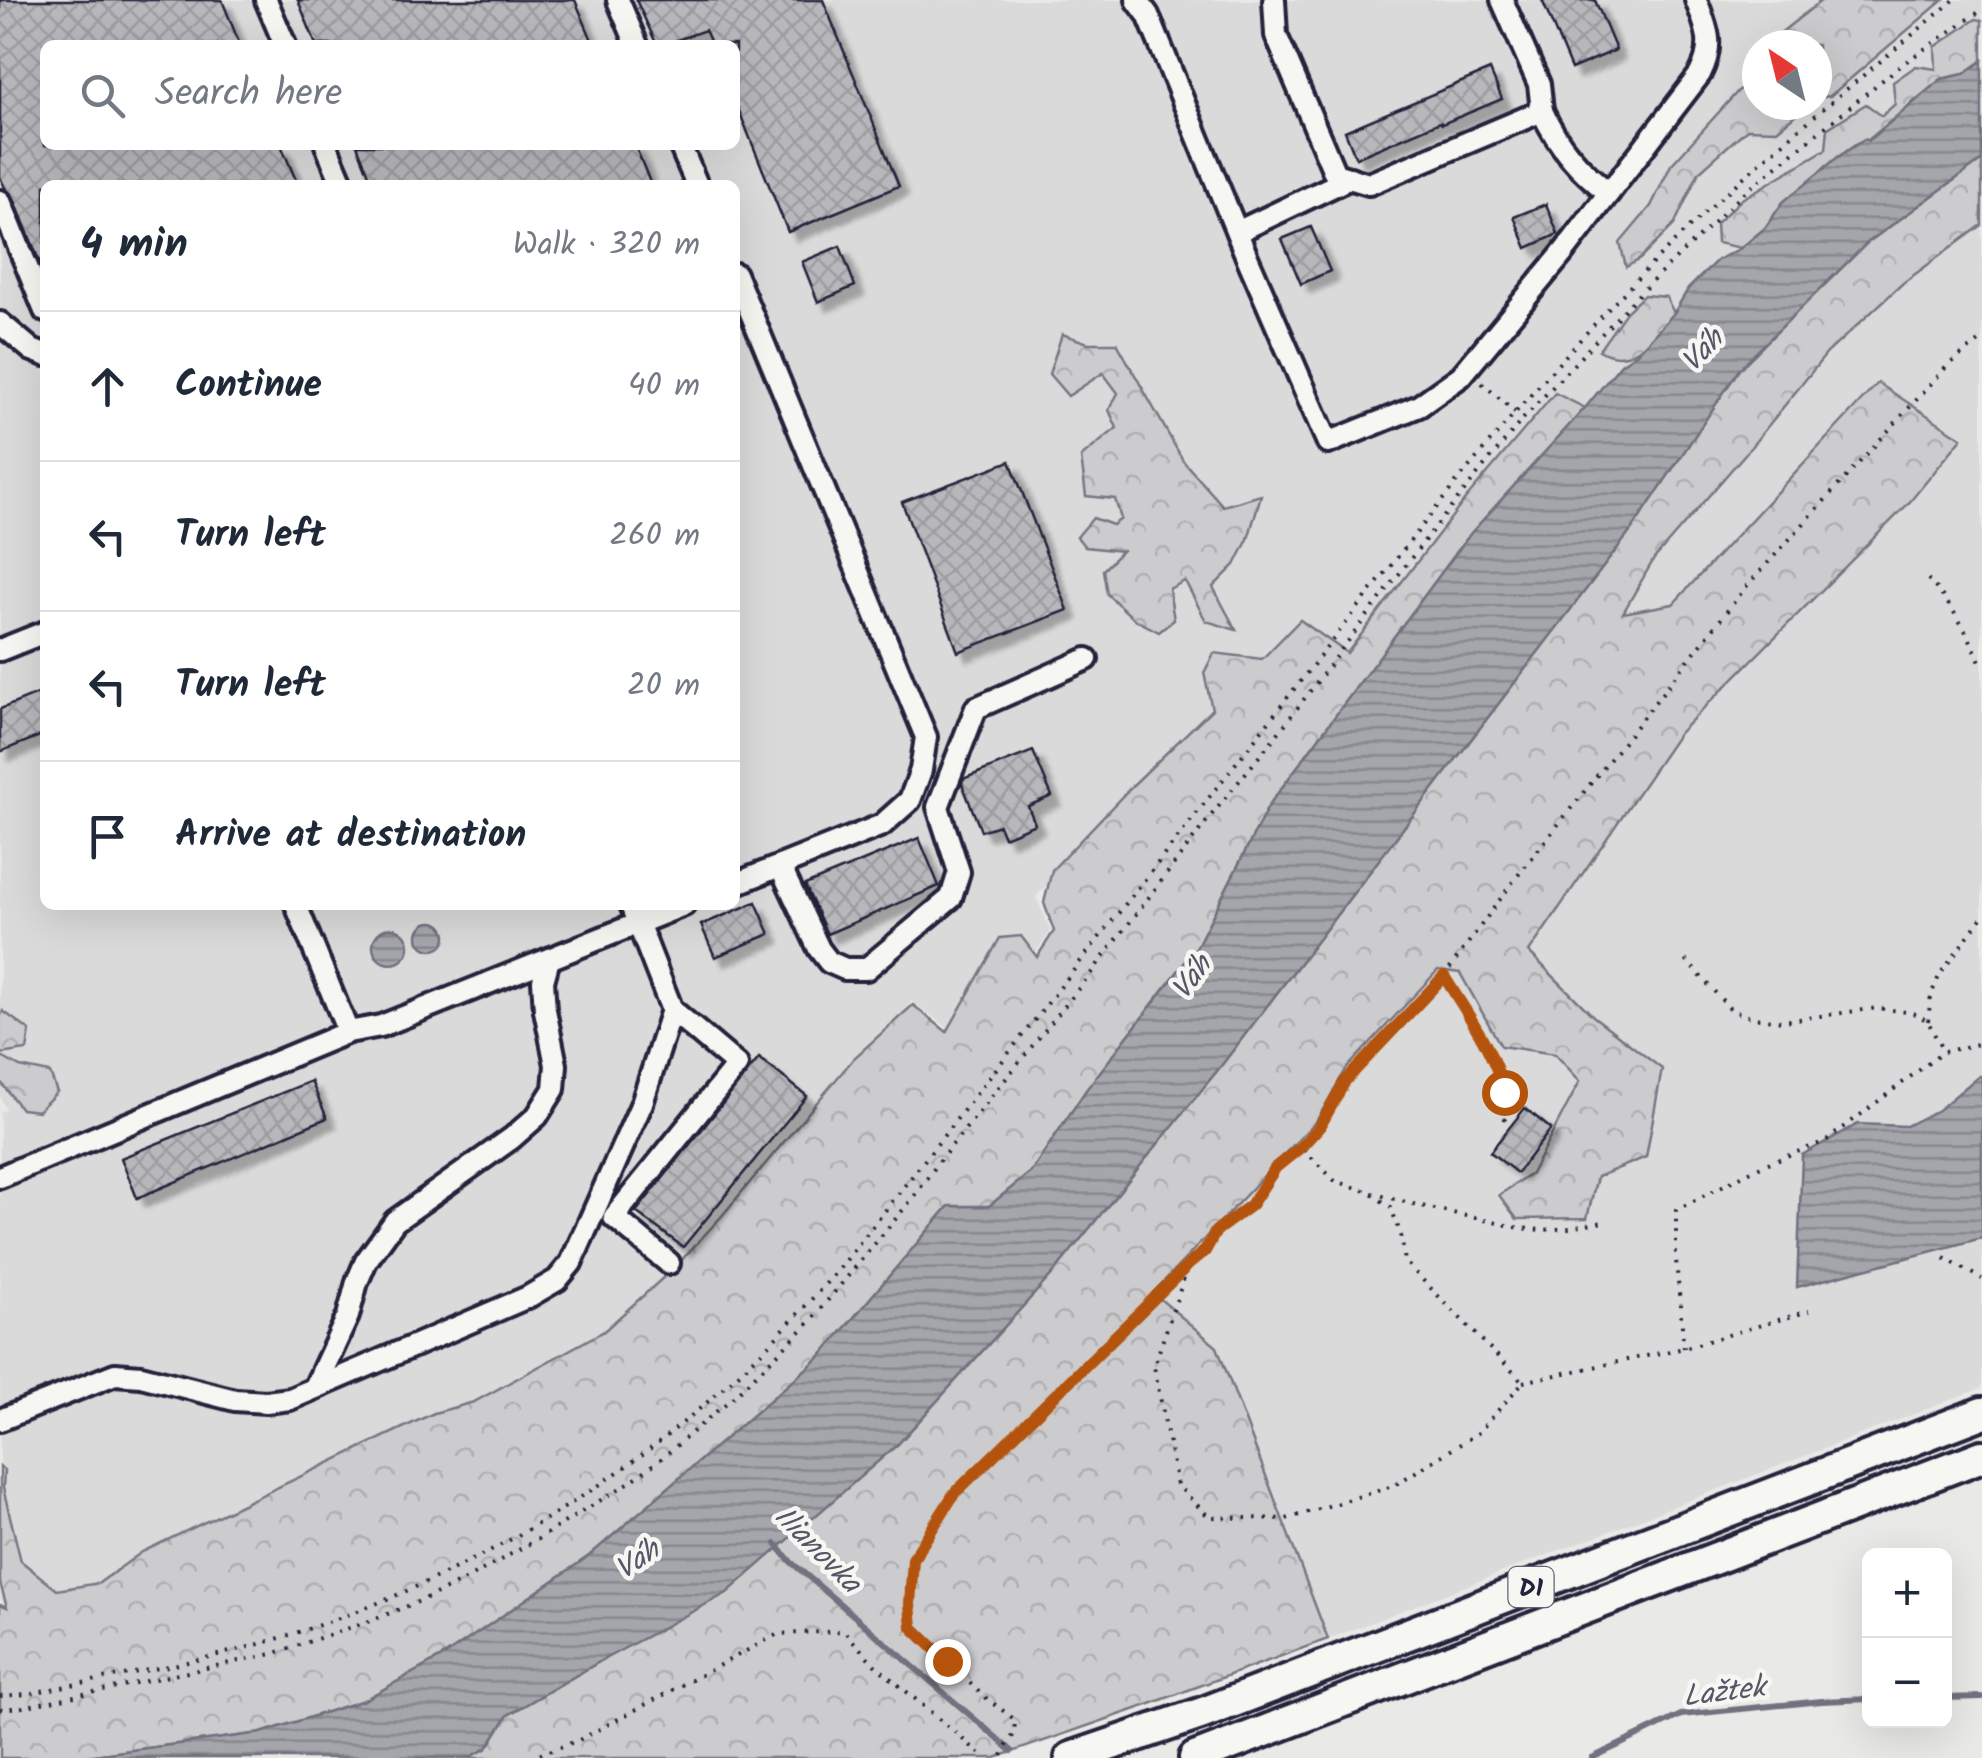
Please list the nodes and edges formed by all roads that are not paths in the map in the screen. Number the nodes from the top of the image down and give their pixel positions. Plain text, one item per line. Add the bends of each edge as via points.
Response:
1 (266, 0) edge
2 (618, 0) edge
3 (1137, 0) edge
4 (1274, 0) edge
5 (1502, 0) edge
6 (1696, 0) edge
7 (283, 40) edge
8 (635, 40) edge
9 (1542, 111) junction
10 (328, 150) edge
11 (682, 150) edge
12 (1350, 178) junction
13 (340, 180) edge
14 (695, 180) edge
15 (1609, 193) junction
16 (0, 201) edge
17 (1237, 232) junction
18 (40, 299) edge
19 (743, 315) edge
20 (0, 323) edge
21 (40, 353) edge
22 (40, 634) edge
23 (0, 650) edge
24 (1087, 659) dead end
25 (780, 866) junction
26 (740, 882) edge
27 (298, 910) edge
28 (634, 914) edge
29 (549, 959) junction
30 (672, 1010) junction
31 (348, 1032) junction
32 (0, 1177) edge
33 (669, 1262) dead end
34 (315, 1388) junction
35 (1982, 1414) edge
36 (0, 1420) edge
37 (1982, 1456) edge
38 (1075, 1757) edge
39 (1195, 1758) edge

1 - 7 lane
2 - 8 lane
3 - 17 lane
4 - 12 lane via 1276,35 1335,174
5 - 9 lane via 1539,84
6 - 15 lane via 1708,36 1706,62
9 - 12 lane via 1369,184
9 - 15 lane via 1577,166
10 - 13 lane
11 - 14 lane
12 - 17 lane
15 - 17 lane via 1448,387 1328,443
16 - 18 lane
19 - 25 lane via 926,737 910,800 882,825
20 - 21 lane
22 - 23 lane
24 - 25 lane via 976,708 938,807 958,872 952,898 866,969 829,962
25 - 26 lane
27 - 31 lane
28 - 29 lane
28 - 30 lane
29 - 31 lane via 381,1026
29 - 34 lane via 543,981 554,1089 512,1138 395,1221 366,1262
30 - 33 lane via 737,1065 614,1217
30 - 34 lane via 642,1102 571,1263 557,1280
31 - 32 lane
34 - 36 lane via 266,1402 235,1400 115,1374
35 - 38 highway, D1
37 - 39 highway, D1

